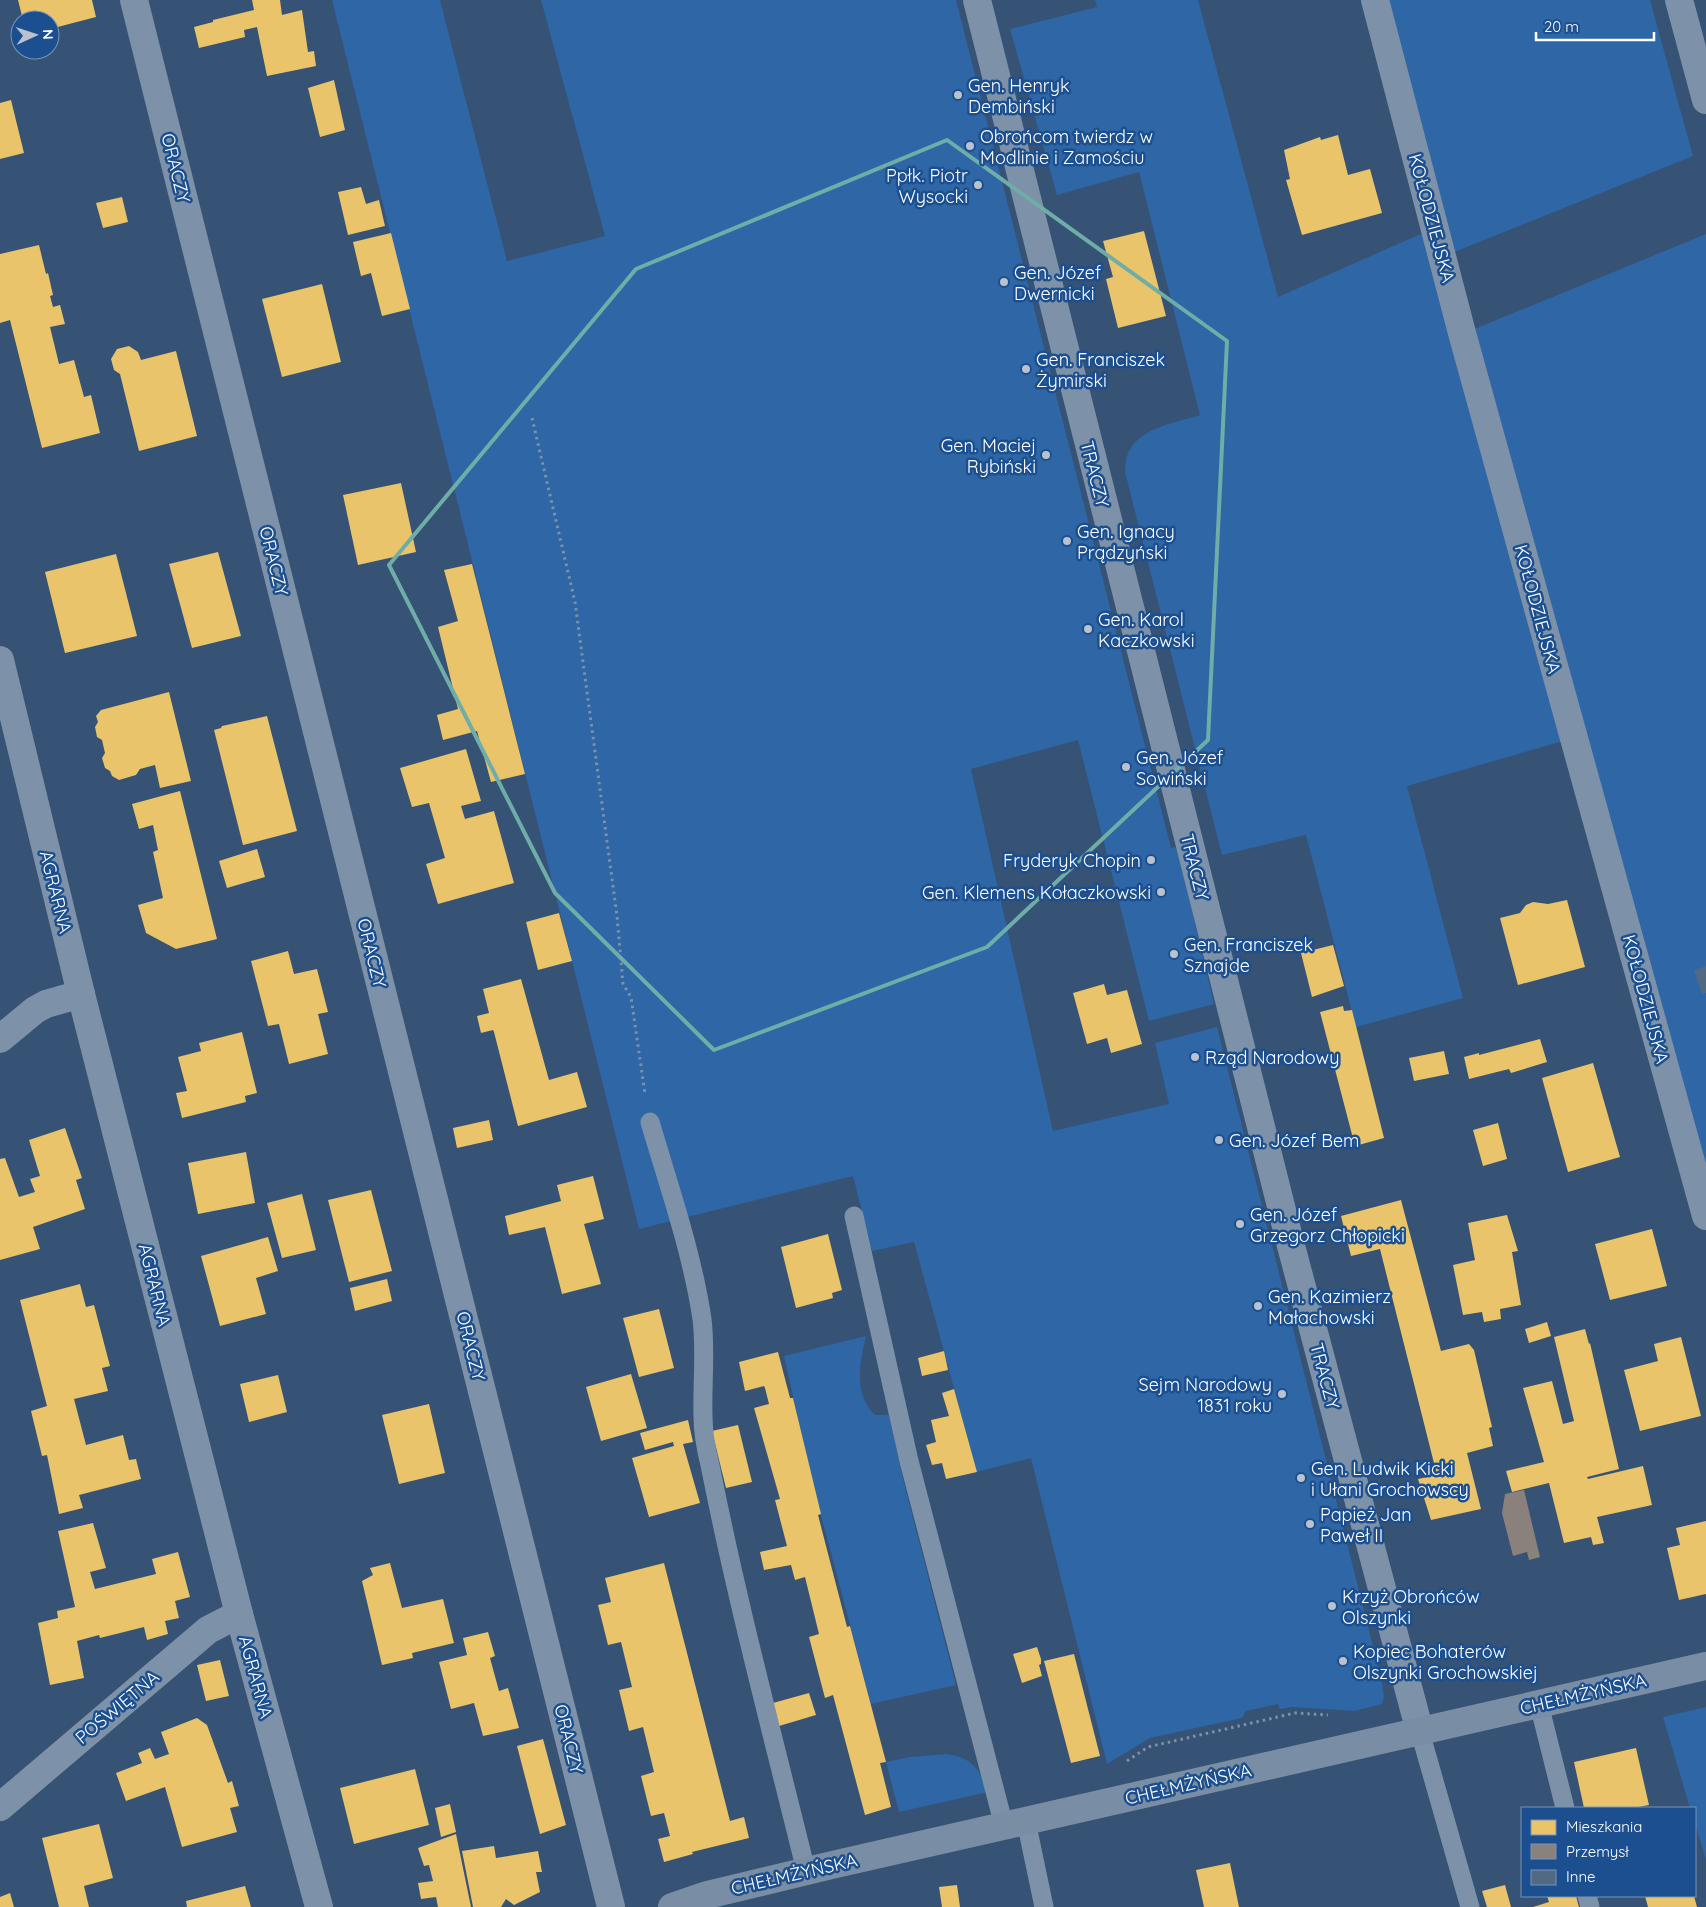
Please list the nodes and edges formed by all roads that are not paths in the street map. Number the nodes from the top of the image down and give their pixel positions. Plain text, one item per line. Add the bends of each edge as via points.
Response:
1 (134, 0) edge
2 (977, 0) edge
3 (1375, 0) edge
4 (1679, 0) edge
5 (1706, 100) edge
6 (0, 660) edge
7 (81, 994) junction
8 (0, 1039) edge
9 (650, 1122) road end
10 (854, 1216) dead end
11 (1706, 1216) edge
12 (239, 1614) junction
13 (1706, 1666) edge
14 (1539, 1704) junction
15 (1420, 1732) junction
16 (0, 1806) edge
17 (1565, 1807) edge
18 (1015, 1823) junction
19 (806, 1871) junction
20 (319, 1907) edge
21 (610, 1907) edge
22 (672, 1907) edge
23 (1044, 1907) edge
24 (1470, 1907) edge

1 - 21 street, ORACZY
2 - 15 street, TRACZY via 1285,1222
3 - 11 street, KOŁODZIEJSKA via 1462,333
4 - 5 street
6 - 7 street, AGRARNA
7 - 8 street via 35,1010
7 - 12 street, AGRARNA
9 - 19 lane via 693,1273 702,1321 702,1418 710,1466 743,1618
10 - 18 lane via 909,1461
12 - 16 street, POŚWIĘTNA via 208,1630
12 - 20 street, AGRARNA
13 - 14 street, CHEŁMŻYŃSKA
14 - 15 street, CHEŁMŻYŃSKA
14 - 17 lane
15 - 18 street, CHEŁMŻYŃSKA
15 - 24 lane
18 - 19 street, CHEŁMŻYŃSKA
18 - 23 lane
19 - 22 street, CHEŁMŻYŃSKA via 707,1895

